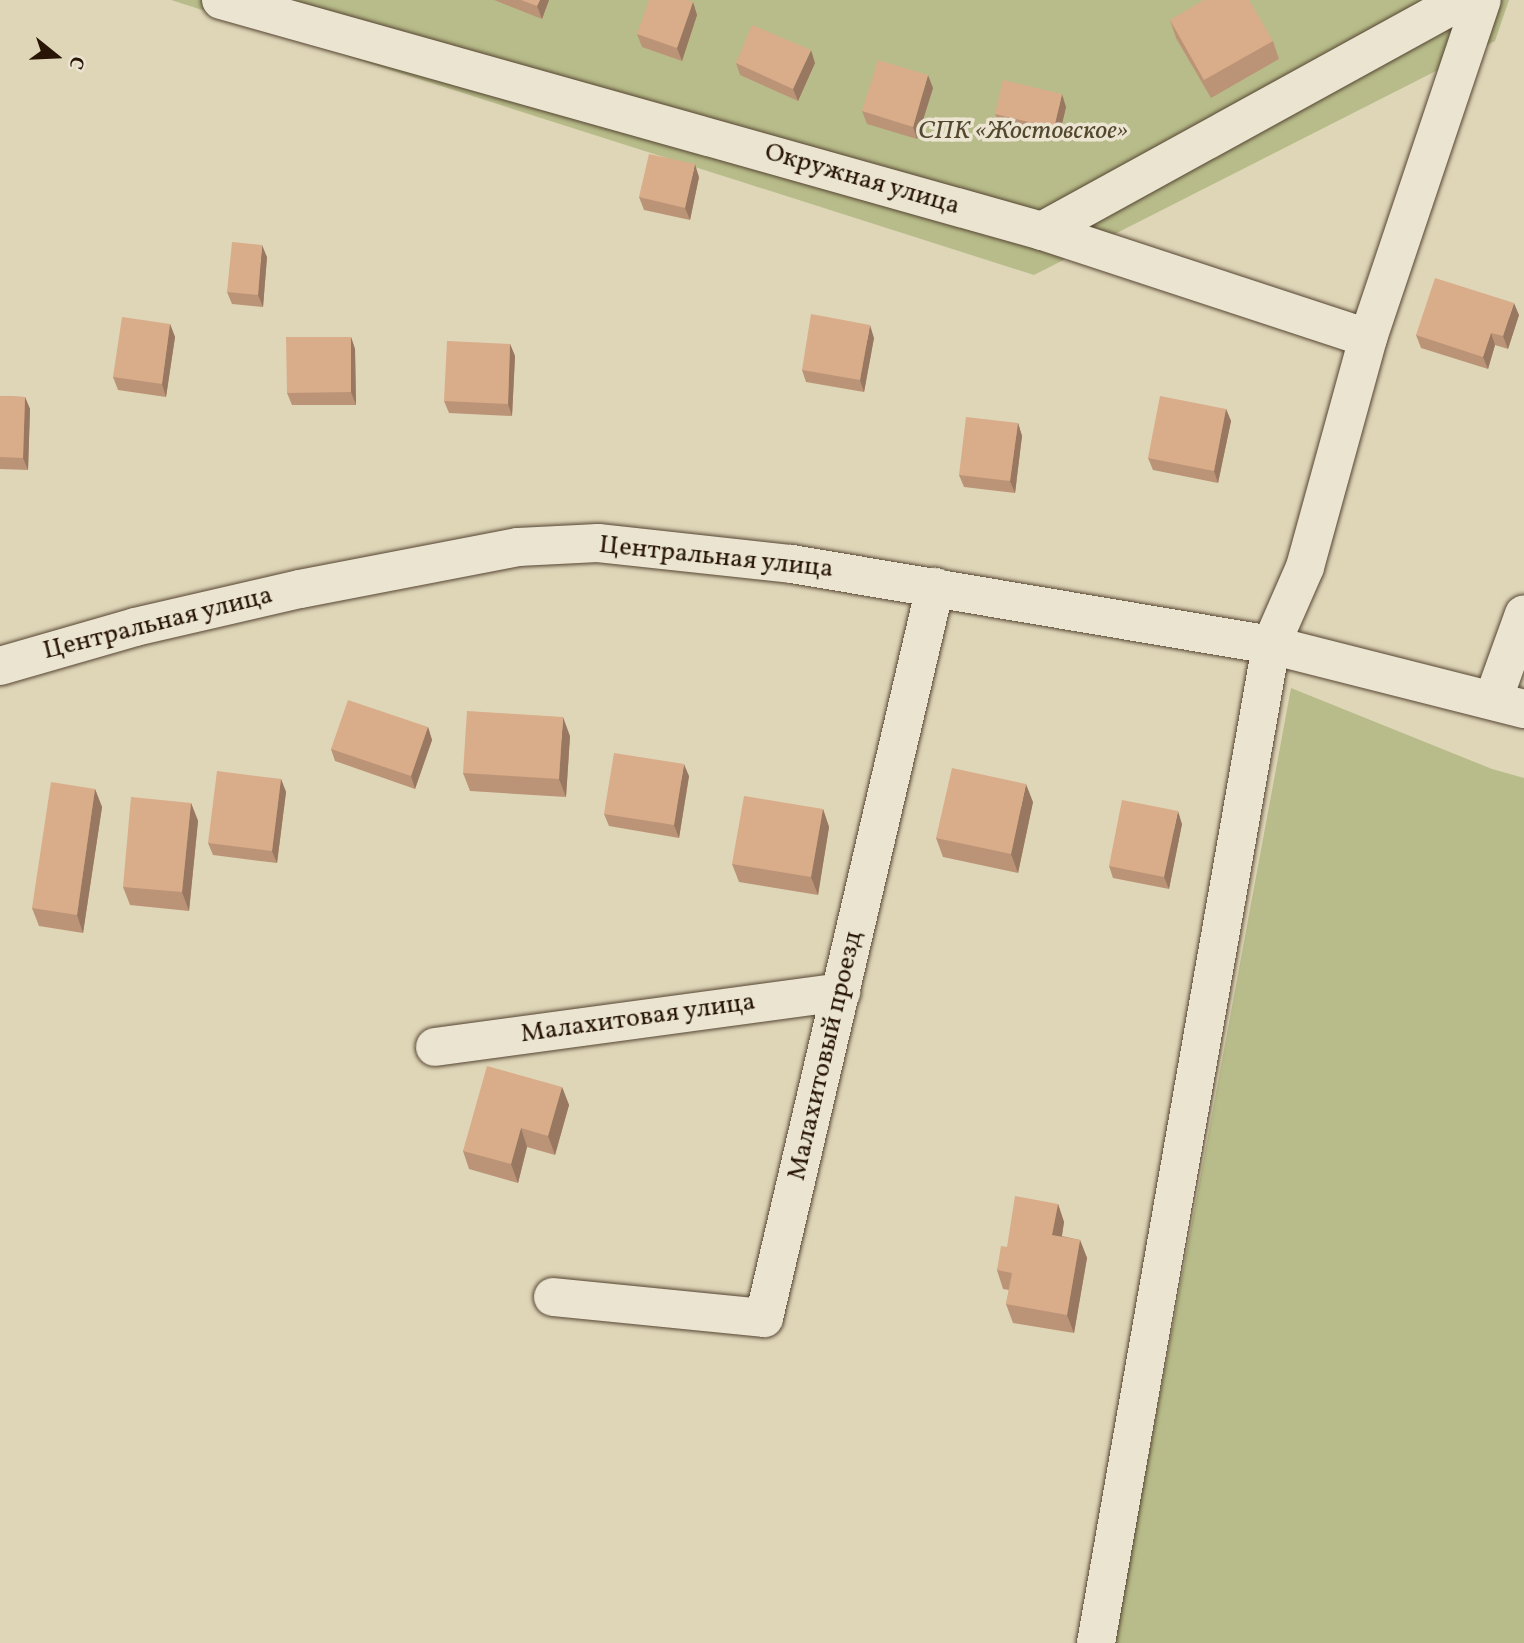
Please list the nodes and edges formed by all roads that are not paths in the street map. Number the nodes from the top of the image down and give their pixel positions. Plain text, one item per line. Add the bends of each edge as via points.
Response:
1 (221, 0) edge
2 (1462, 0) edge
3 (1482, 0) edge
4 (1042, 231) junction
5 (1368, 338) junction
6 (935, 587) junction
7 (1524, 614) edge
8 (1272, 645) junction
9 (0, 666) edge
10 (1508, 704) edge
11 (841, 992) junction
12 (435, 1047) dead end
13 (553, 1297) dead end
14 (1096, 1643) edge

1 - 4 street, Окружная улица
2 - 4 street
3 - 5 street
4 - 5 street, Окружная улица
5 - 8 street via 1305,567
6 - 8 street, Центральная улица
6 - 9 street, Центральная улица via 656,546 518,547 160,621
6 - 11 street, Малахитовый проезд
7 - 10 street
8 - 10 street, Центральная улица
8 - 14 street
11 - 12 street, Малахитовая улица
11 - 13 street, Малахитовый проезд via 764,1318

